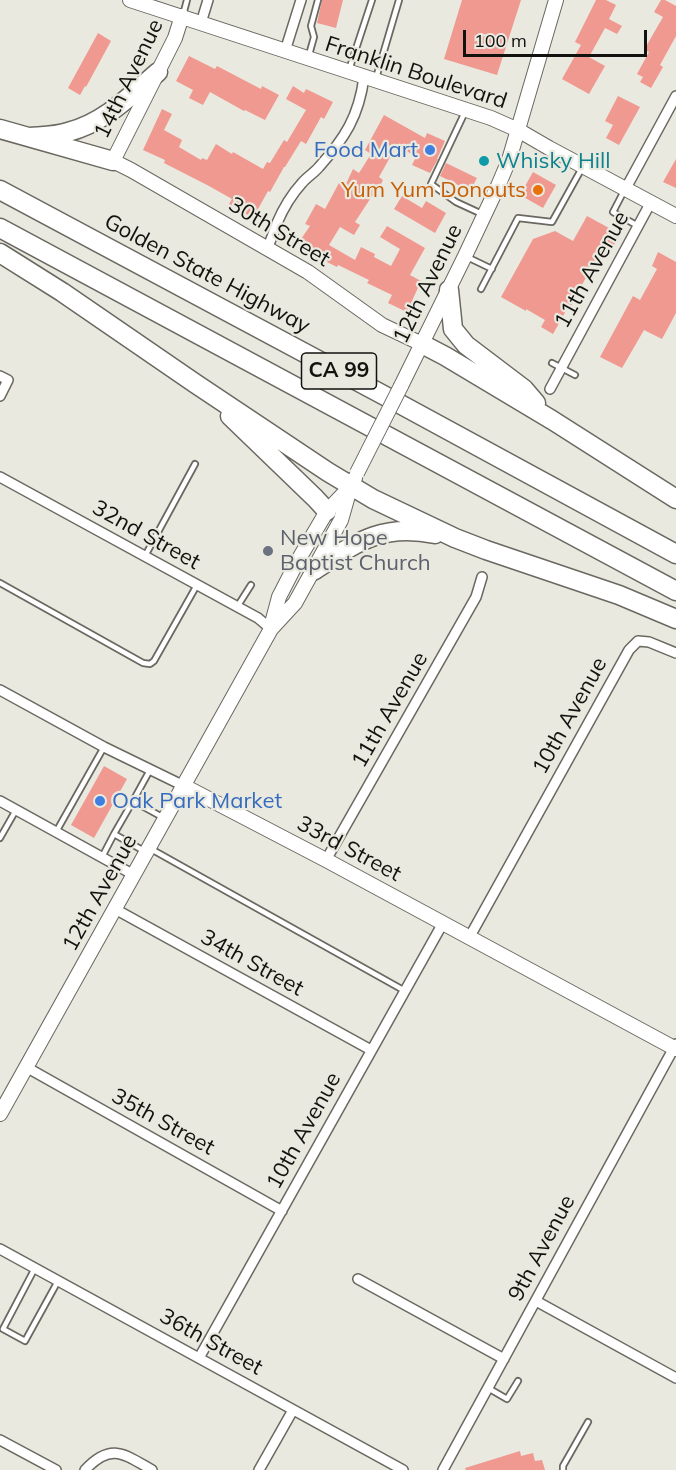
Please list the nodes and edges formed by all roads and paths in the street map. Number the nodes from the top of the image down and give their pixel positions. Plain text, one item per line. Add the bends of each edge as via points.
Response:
1 (130, 0) edge
2 (187, 0) edge
3 (208, 0) edge
4 (301, 0) edge
5 (318, 0) edge
6 (372, 0) edge
7 (399, 0) edge
8 (556, 0) edge
9 (182, 16) junction
10 (201, 23) junction
11 (285, 51) junction
12 (308, 59) junction
13 (158, 72) junction
14 (348, 72) junction
15 (370, 79) junction
16 (676, 96) edge
17 (466, 110) junction
18 (0, 129) edge
19 (518, 130) junction
20 (30, 137) junction
21 (113, 160) junction
22 (583, 166) junction
23 (626, 188) junction
24 (0, 190) edge
25 (651, 202) junction
26 (484, 215) junction
27 (676, 216) edge
28 (638, 226) junction
29 (0, 228) edge
30 (267, 249) junction
31 (0, 253) edge
32 (465, 256) junction
33 (492, 269) junction
34 (481, 289) dead end
35 (448, 290) junction
36 (422, 344) junction
37 (552, 363) dead end
38 (561, 368) junction
39 (575, 375) dead end
40 (4, 378) edge
41 (196, 384) junction
42 (550, 389) dead end
43 (0, 396) edge
44 (552, 420) junction
45 (195, 464) dead end
46 (0, 477) edge
47 (354, 479) junction
48 (676, 499) edge
49 (327, 511) junction
50 (455, 538) junction
51 (676, 554) edge
52 (145, 556) junction
53 (313, 571) junction
54 (482, 577) dead end
55 (0, 583) edge
56 (197, 585) junction
57 (251, 585) dead end
58 (676, 591) edge
59 (237, 607) junction
60 (676, 619) edge
61 (271, 629) junction
62 (676, 653) edge
63 (0, 690) edge
64 (104, 747) junction
65 (150, 770) junction
66 (184, 786) junction
67 (0, 801) edge
68 (133, 801) junction
69 (16, 810) junction
70 (165, 819) junction
71 (56, 832) junction
72 (114, 834) junction
73 (0, 838) edge
74 (148, 850) junction
75 (102, 857) junction
76 (326, 860) junction
77 (134, 875) junction
78 (115, 909) junction
79 (443, 923) junction
80 (469, 938) junction
81 (405, 991) junction
82 (675, 1047) edge
83 (371, 1050) junction
84 (26, 1067) junction
85 (0, 1114) edge
86 (282, 1211) junction
87 (0, 1249) edge
88 (35, 1268) junction
89 (358, 1279) dead end
90 (58, 1281) junction
91 (536, 1301) junction
92 (199, 1358) junction
93 (504, 1359) junction
94 (676, 1378) edge
95 (518, 1381) dead end
96 (488, 1388) junction
97 (293, 1410) junction
98 (588, 1422) dead end
99 (0, 1440) edge
100 (56, 1470) edge
101 (85, 1470) edge
102 (152, 1470) edge
103 (259, 1470) edge
104 (403, 1470) edge
105 (443, 1470) edge
106 (563, 1470) edge

1 - 9 main road, Franklin Boulevard
2 - 9 lane
3 - 10 street
4 - 11 street
5 - 12 lane
6 - 14 lane
7 - 15 lane
8 - 19 main road, 12th Avenue
9 - 10 main road, Franklin Boulevard
9 - 13 main road, 14th Avenue
10 - 11 main road, Franklin Boulevard
11 - 12 main road, Franklin Boulevard
12 - 14 main road, Franklin Boulevard
13 - 20 highway via 92,124 66,133
13 - 21 main road, 14th Avenue
14 - 15 main road, Franklin Boulevard
15 - 17 main road, Franklin Boulevard
15 - 30 street via 338,146 302,182
16 - 23 street
17 - 19 main road, Franklin Boulevard
17 - 26 lane via 431,184
18 - 20 highway
19 - 22 main road, Franklin Boulevard
19 - 26 main road, 12th Avenue
20 - 21 highway
21 - 30 main road, 30th Street
22 - 23 main road, Franklin Boulevard
22 - 33 lane via 552,222 518,218
23 - 25 main road, Franklin Boulevard
23 - 28 lane via 613,212
24 - 51 highway, Golden State Highway / CA 99
25 - 27 main road, Franklin Boulevard
25 - 28 street, 11th Avenue
26 - 32 main road, 12th Avenue
28 - 38 street, 11th Avenue
29 - 58 highway, CA 99
30 - 36 main road, 30th Street via 308,272 382,325
31 - 41 highway
32 - 33 lane
32 - 35 main road, 12th Avenue
33 - 34 lane
35 - 36 main road, 12th Avenue
35 - 44 highway via 454,330 466,345 524,389
36 - 44 highway
36 - 47 main road, 12th Avenue, bridge
37 - 38 lane
38 - 39 lane
38 - 42 street, 11th Avenue
40 - 43 street
41 - 47 highway via 328,472
41 - 49 highway
44 - 48 highway
45 - 52 lane
46 - 52 street, 32nd Street
47 - 49 main road, 12th Avenue
47 - 50 highway via 373,499
47 - 53 main road, 12th Avenue via 341,520
49 - 61 main road, 12th Avenue via 279,597
50 - 53 highway via 405,530 385,533 352,545
50 - 60 highway
52 - 56 street, 32nd Street
53 - 61 main road, 12th Avenue via 295,603
54 - 76 street, 11th Avenue via 476,597
55 - 56 lane via 150,664
56 - 59 street, 32nd Street
57 - 59 lane
59 - 61 street, 32nd Street
61 - 66 main road, 12th Avenue
62 - 80 street, 10th Avenue via 638,641 629,650
63 - 64 street, 33rd Street
64 - 65 street, 33rd Street
64 - 71 lane
65 - 66 street, 33rd Street
65 - 68 lane
66 - 70 main road, 12th Avenue
66 - 76 main road, 33rd Street
67 - 69 street
68 - 70 lane
68 - 72 lane
69 - 71 street
69 - 73 lane
70 - 74 main road, 12th Avenue
71 - 75 street
72 - 74 lane
72 - 75 lane
74 - 77 main road, 12th Avenue
74 - 81 lane
75 - 77 street
76 - 79 main road, 33rd Street
77 - 78 main road, 12th Avenue
78 - 83 street, 34th Street
78 - 84 main road, 12th Avenue
79 - 80 main road, 33rd Street
79 - 81 street, 10th Avenue
80 - 82 main road, 33rd Street
81 - 83 street, 10th Avenue
82 - 91 street, 9th Avenue
83 - 86 street, 10th Avenue
84 - 85 main road, 12th Avenue
84 - 86 street, 35th Street
86 - 92 street, 10th Avenue
87 - 88 street, 36th Street
88 - 90 street, 36th Street
88 - 90 lane via 3,1329 25,1341
89 - 93 street
90 - 92 street, 36th Street
91 - 93 street, 9th Avenue
91 - 94 street
92 - 97 street, 36th Street
93 - 96 street, 9th Avenue
95 - 96 lane via 507,1399
96 - 105 street, 9th Avenue
97 - 103 street
97 - 104 street, 36th Street
98 - 106 lane
99 - 100 street
101 - 102 street via 98,1458 116,1453

